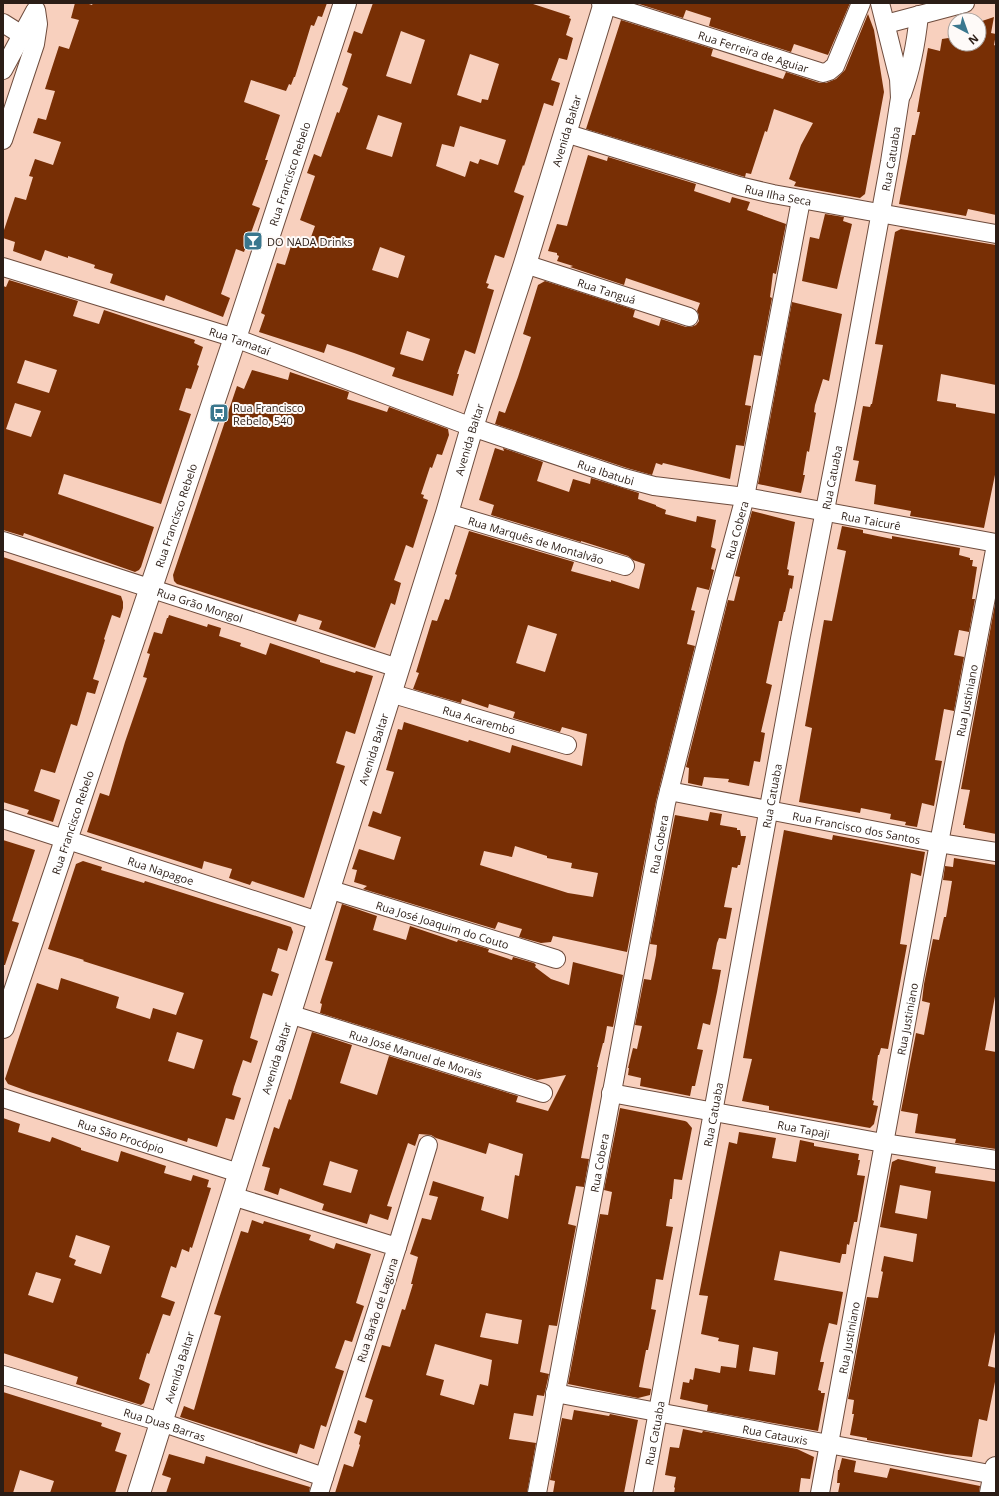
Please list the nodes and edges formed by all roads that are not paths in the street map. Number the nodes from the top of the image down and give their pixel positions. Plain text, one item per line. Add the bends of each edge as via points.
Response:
1 (345, 3) edge
2 (604, 3) edge
3 (861, 3) edge
4 (880, 3) edge
5 (965, 3) edge
6 (38, 7) edge
7 (919, 15) junction
8 (3, 23) edge
9 (886, 24) junction
10 (22, 35) junction
11 (3, 70) edge
12 (900, 98) junction
13 (565, 133) junction
14 (3, 140) edge
15 (801, 200) junction
16 (880, 214) junction
17 (996, 234) edge
18 (525, 264) junction
19 (3, 267) edge
20 (690, 317) dead end
21 (235, 338) junction
22 (472, 427) junction
23 (745, 497) junction
24 (825, 512) junction
25 (447, 513) junction
26 (3, 541) edge
27 (996, 544) edge
28 (625, 566) dead end
29 (151, 590) junction
30 (398, 668) junction
31 (390, 693) junction
32 (567, 745) dead end
33 (669, 791) junction
34 (769, 811) junction
35 (3, 819) edge
36 (66, 840) junction
37 (939, 843) junction
38 (996, 852) edge
39 (328, 889) junction
40 (318, 921) junction
41 (556, 959) dead end
42 (290, 1014) junction
43 (3, 1028) edge
44 (543, 1092) dead end
45 (612, 1093) junction
46 (3, 1098) edge
47 (713, 1111) junction
48 (883, 1143) junction
49 (428, 1145) dead end
50 (996, 1160) edge
51 (239, 1173) junction
52 (232, 1196) junction
53 (397, 1248) junction
54 (3, 1375) edge
55 (555, 1393) junction
56 (658, 1413) junction
57 (161, 1422) junction
58 (829, 1445) junction
59 (994, 1479) edge
60 (322, 1485) edge
61 (139, 1493) edge
62 (537, 1493) edge
63 (643, 1493) edge
64 (820, 1493) edge

1 - 21 street, Rua Francisco Rebelo
2 - 3 street, Rua Ferreira de Aguiar via 823,73 829,72 835,66
2 - 13 street, Avenida Baltar
4 - 9 street, Rua Catuaba
5 - 7 street
6 - 10 street
6 - 14 street via 35,44
7 - 9 street
7 - 12 street, Rua Catuaba via 911,70
8 - 10 street
9 - 12 street, Rua Catuaba via 899,78
10 - 11 street
12 - 16 street, Rua Catuaba
13 - 15 street, Rua Ilha Seca via 739,186
13 - 18 street, Avenida Baltar
15 - 16 street, Rua Ilha Seca
15 - 23 street, Rua Cobera
16 - 17 street, Rua Ilha Seca
16 - 24 street, Rua Catuaba
18 - 20 street, Rua Tanguá
18 - 22 street, Avenida Baltar
19 - 21 street, Rua Tamataí
21 - 22 street, Rua Tamataí
21 - 29 street, Rua Francisco Rebelo
22 - 23 street, Rua Ibatubi via 624,478 669,488
22 - 25 street, Avenida Baltar
23 - 24 street, Rua Taicurê
23 - 33 street, Rua Cobera
24 - 27 street, Rua Taicurê
24 - 34 street, Rua Catuaba
25 - 28 street, Rua Marquês de Montalvão
25 - 30 street, Avenida Baltar
26 - 29 street, Rua Grão Mongol
27 - 37 street, Rua Justiniano
29 - 30 street, Rua Grão Mongol
29 - 36 street, Rua Francisco Rebelo
30 - 31 street, Avenida Baltar
31 - 32 street, Rua Acarembó
31 - 39 street, Avenida Baltar
33 - 34 street, Rua Francisco dos Santos
33 - 45 street, Rua Cobera
34 - 37 street, Rua Francisco dos Santos
34 - 47 street, Rua Catuaba
35 - 36 street, Rua Napagoe
36 - 40 street, Rua Napagoe
36 - 43 street, Rua Francisco Rebelo
37 - 38 street, Rua Francisco dos Santos
37 - 48 street, Rua Justiniano
39 - 40 street, Avenida Baltar
39 - 41 street, Rua José Joaquim do Couto
40 - 42 street, Avenida Baltar
42 - 44 street, Rua José Manuel de Morais
42 - 51 street, Avenida Baltar
45 - 47 street, Rua Tapaji
45 - 55 street, Rua Cobera
46 - 51 street, Rua São Procópio
47 - 48 street, Rua Tapaji
47 - 56 street, Rua Catuaba
48 - 50 street, Rua Tapaji
48 - 58 street, Rua Justiniano
49 - 53 street
51 - 52 street, Avenida Baltar
52 - 53 street, Rua Barão de Laguna
52 - 57 street, Avenida Baltar
53 - 60 street, Rua Barão de Laguna
54 - 57 street, Rua Duas Barras
55 - 56 street, Rua Catauxis
55 - 62 street, Rua Cobera
56 - 58 street, Rua Catauxis
56 - 63 street, Rua Catuaba
57 - 60 street, Rua Duas Barras
57 - 61 street, Avenida Baltar
58 - 59 street, Rua Catauxis
58 - 64 street, Rua Justiniano

